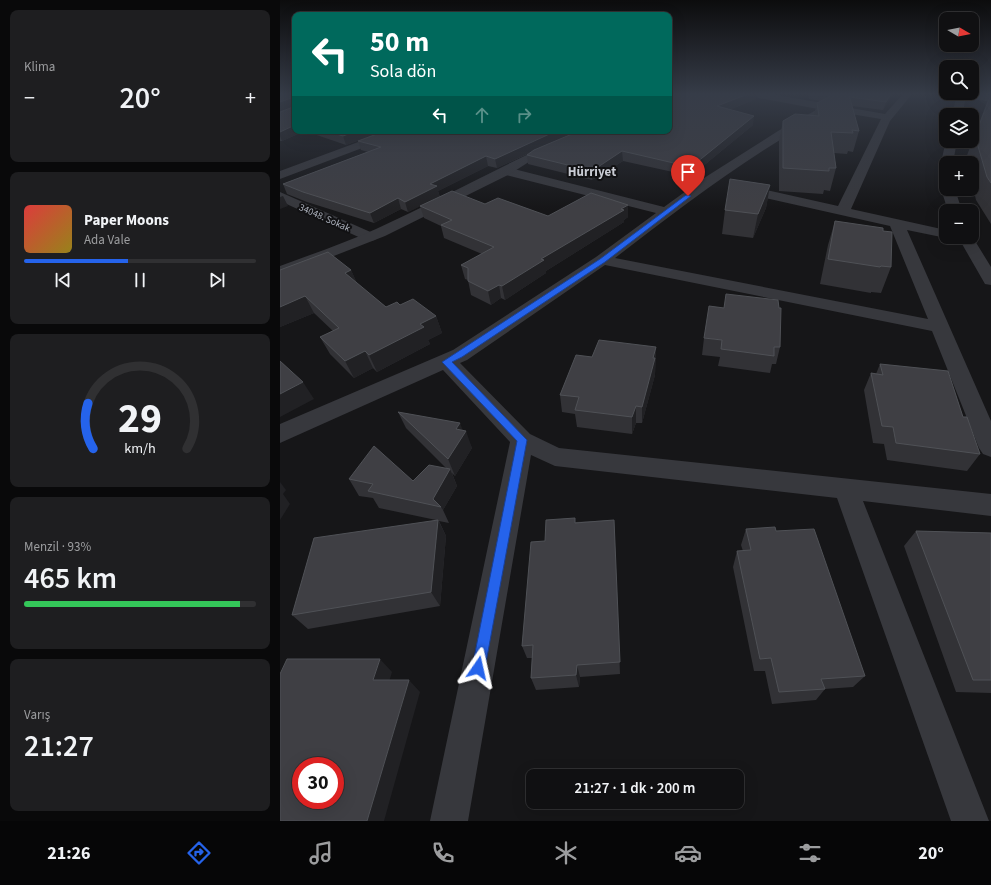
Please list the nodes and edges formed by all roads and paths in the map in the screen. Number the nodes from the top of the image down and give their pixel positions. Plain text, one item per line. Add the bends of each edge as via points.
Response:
1 (783, 132) edge
2 (881, 132) edge
3 (390, 134) edge
4 (581, 134) edge
5 (506, 171) junction
6 (280, 176) edge
7 (708, 181) junction
8 (280, 196) edge
9 (843, 210) junction
10 (668, 212) junction
11 (896, 222) junction
12 (939, 232) edge
13 (370, 237) junction
14 (968, 244) edge
15 (602, 260) junction
16 (280, 272) edge
17 (991, 280) edge
18 (940, 327) junction
19 (446, 362) junction
20 (280, 434) edge
21 (522, 440) junction
22 (991, 448) edge
23 (846, 489) junction
24 (991, 505) edge
25 (449, 821) edge
26 (970, 821) edge

1 - 7 street
2 - 9 street
3 - 6 street
4 - 5 street
5 - 10 street
5 - 13 street
7 - 9 street
7 - 10 street
8 - 13 street, 34048. Sokak
9 - 11 street
10 - 15 street
11 - 12 street
11 - 18 street
13 - 16 street
14 - 17 street
15 - 18 street
15 - 19 street
18 - 22 street
19 - 20 street
19 - 21 street
21 - 23 street via 555,457
21 - 25 street
23 - 24 street
23 - 26 street

